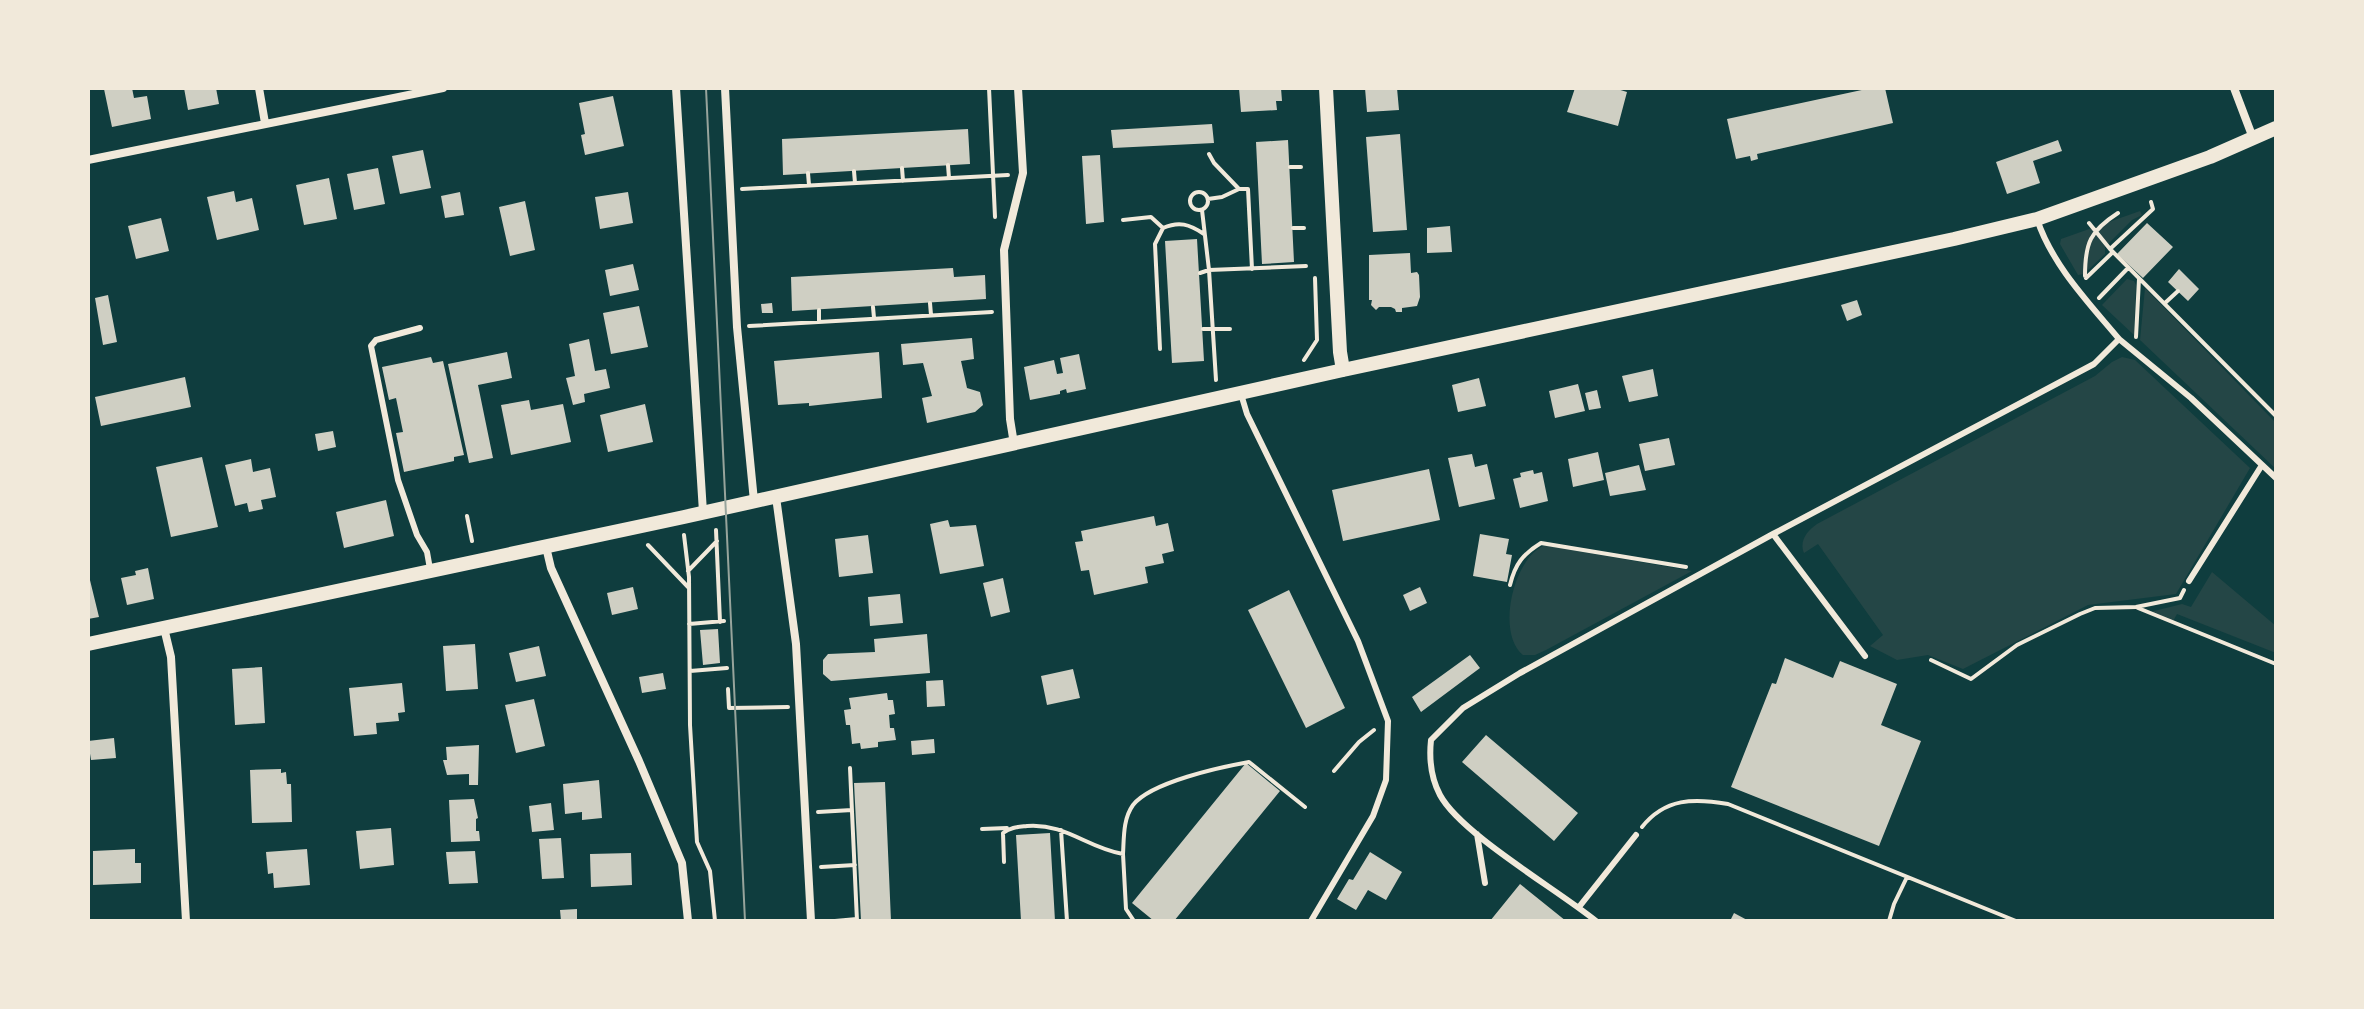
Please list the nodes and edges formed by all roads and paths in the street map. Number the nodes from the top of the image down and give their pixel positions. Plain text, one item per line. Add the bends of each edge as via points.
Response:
1 (259, 88) edge
2 (443, 88) edge
3 (676, 88) edge
4 (725, 88) edge
5 (989, 88) edge
6 (1018, 88) edge
7 (1326, 88) edge
8 (2234, 88) edge
9 (265, 123) junction
10 (2276, 128) edge
11 (2253, 138) junction
12 (1209, 154) dead end
13 (88, 160) edge
14 (948, 165) dead end
15 (1290, 167) dead end
16 (1301, 167) dead end
17 (902, 168) dead end
18 (854, 171) dead end
19 (808, 173) dead end
20 (1023, 173) junction
21 (994, 176) junction
22 (949, 178) junction
23 (903, 181) junction
24 (855, 183) junction
25 (809, 185) junction
26 (1239, 189) junction
27 (730, 190) junction
28 (1208, 199) junction
29 (2151, 202) dead end
30 (1202, 210) junction
31 (2118, 213) dead end
32 (2037, 219) junction
33 (996, 220) dead end
34 (1123, 220) dead end
35 (2089, 223) dead end
36 (1163, 228) junction
37 (1293, 228) dead end
38 (1304, 228) dead end
39 (2095, 231) junction
40 (1204, 234) junction
41 (2111, 250) junction
42 (1306, 266) dead end
43 (2128, 268) junction
44 (1252, 269) junction
45 (1209, 270) junction
46 (1200, 273) dead end
47 (1315, 278) dead end
48 (2085, 279) junction
49 (2139, 279) junction
50 (2077, 287) junction
51 (2178, 291) dead end
52 (930, 303) dead end
53 (2165, 303) junction
54 (2092, 306) junction
55 (873, 307) dead end
56 (819, 310) dead end
57 (1006, 311) junction
58 (931, 315) junction
59 (874, 318) junction
60 (819, 321) junction
61 (737, 327) junction
62 (420, 328) dead end
63 (1203, 329) dead end
64 (1230, 329) dead end
65 (1213, 330) junction
66 (2119, 339) junction
67 (1160, 349) dead end
68 (2135, 350) junction
69 (1304, 360) dead end
70 (1343, 370) junction
71 (1216, 380) dead end
72 (1241, 394) junction
73 (2276, 416) edge
74 (1014, 444) junction
75 (2262, 465) junction
76 (2276, 478) edge
77 (776, 497) junction
78 (754, 501) junction
79 (703, 512) junction
80 (467, 516) dead end
81 (716, 530) dead end
82 (1773, 534) junction
83 (684, 538) dead end
84 (472, 541) dead end
85 (717, 541) junction
86 (648, 545) dead end
87 (546, 547) junction
88 (688, 571) junction
89 (430, 572) junction
90 (1701, 575) junction
91 (2189, 581) joint
92 (1510, 585) dead end
93 (689, 588) junction
94 (2136, 607) junction
95 (689, 624) junction
96 (164, 628) junction
97 (88, 644) edge
98 (1865, 656) dead end
99 (1931, 660) dead end
100 (2276, 664) edge
101 (727, 668) dead end
102 (690, 671) junction
103 (728, 689) dead end
104 (799, 707) junction
105 (1368, 734) dead end
106 (850, 768) dead end
107 (1334, 771) dead end
108 (1305, 807) dead end
109 (852, 810) junction
110 (805, 813) junction
111 (1009, 828) junction
112 (982, 829) dead end
113 (1061, 830) junction
114 (1477, 834) junction
115 (1636, 835) joint
116 (1123, 854) junction
117 (1004, 862) dead end
118 (855, 865) junction
119 (808, 868) junction
120 (1907, 877) junction
121 (1485, 883) dead end
122 (1579, 907) junction
123 (857, 920) edge
124 (186, 921) edge
125 (688, 921) edge
126 (715, 921) edge
127 (811, 921) edge
128 (835, 921) edge
129 (1067, 921) edge
130 (1134, 921) edge
131 (1311, 921) edge
132 (1596, 921) edge
133 (1889, 921) edge
134 (2016, 921) edge

1 - 9 street
2 - 9 street
3 - 79 street
4 - 27 street
5 - 21 path
6 - 20 street
7 - 70 street
8 - 11 street
9 - 13 street
10 - 11 street
11 - 32 street
12 - 26 path
14 - 22 path
15 - 16 path
17 - 23 path
18 - 24 path
19 - 25 path
20 - 21 path
20 - 57 street via 1004,250
21 - 22 path
21 - 33 path
22 - 23 path
23 - 24 path
24 - 25 path
25 - 27 path
26 - 28 path
26 - 44 path via 1248,189
27 - 61 street
28 - 30 path
28 - 30 path via 1202,193 1191,197 1193,208
29 - 41 path via 2153,209
30 - 40 path
31 - 39 path
32 - 50 lane via 2043,239
32 - 70 street
34 - 36 path via 1151,217
35 - 39 path
36 - 40 path via 1183,223
36 - 67 path via 1155,244
37 - 38 path
39 - 41 path
39 - 48 path via 2086,253
40 - 45 path
41 - 43 path
41 - 48 path
42 - 44 path
43 - 49 path
43 - 54 path
44 - 45 path
45 - 46 path
45 - 65 path
47 - 69 path via 1317,340
48 - 50 path
49 - 53 path
49 - 68 path
50 - 54 lane
51 - 53 path
52 - 58 path
53 - 73 path
54 - 66 lane
55 - 59 path
56 - 60 path
57 - 58 path
57 - 74 street
58 - 59 path
59 - 60 path
60 - 61 path
61 - 78 street
62 - 89 lane via 371,346 398,480
63 - 65 path
64 - 65 path
65 - 71 path
66 - 68 lane
66 - 82 lane via 2094,364
68 - 75 lane
70 - 72 street
72 - 74 street
72 - 131 lane via 1358,641 1388,721 1386,780 1373,816
74 - 77 street
75 - 76 lane
75 - 91 lane
77 - 78 street
77 - 104 street
78 - 79 street
79 - 87 street
80 - 84 path
81 - 85 path
82 - 90 lane
82 - 98 lane
83 - 88 path
85 - 88 path
85 - 95 path via 722,622
86 - 93 path
87 - 89 street
87 - 125 street via 682,863
88 - 93 path
89 - 96 street
90 - 92 path via 1697,569 1541,543 1517,564
90 - 114 lane via 1520,673 1463,708 1431,740 1435,783 1449,807
91 - 94 path via 2180,598
93 - 95 path
94 - 99 path via 2095,608 2080,614 2017,645 1971,679
94 - 100 path
95 - 102 path
96 - 97 street
96 - 124 street via 171,657
101 - 102 path
102 - 126 path via 697,842 710,871
103 - 104 path via 729,708
104 - 110 street
105 - 107 path
106 - 109 path
108 - 116 path via 1249,762 1193,775 1134,804 1124,827
109 - 110 path
109 - 118 path
110 - 119 street
111 - 112 path
111 - 113 path via 1040,825
111 - 117 path via 1003,833
113 - 116 path
113 - 129 path
114 - 121 lane
114 - 122 lane
115 - 120 path via 1651,816 1671,804 1697,799 1728,804
115 - 122 lane
116 - 130 path via 1126,909
118 - 119 path
118 - 123 path
119 - 127 street
120 - 133 path
120 - 134 path
122 - 132 lane
123 - 128 path

